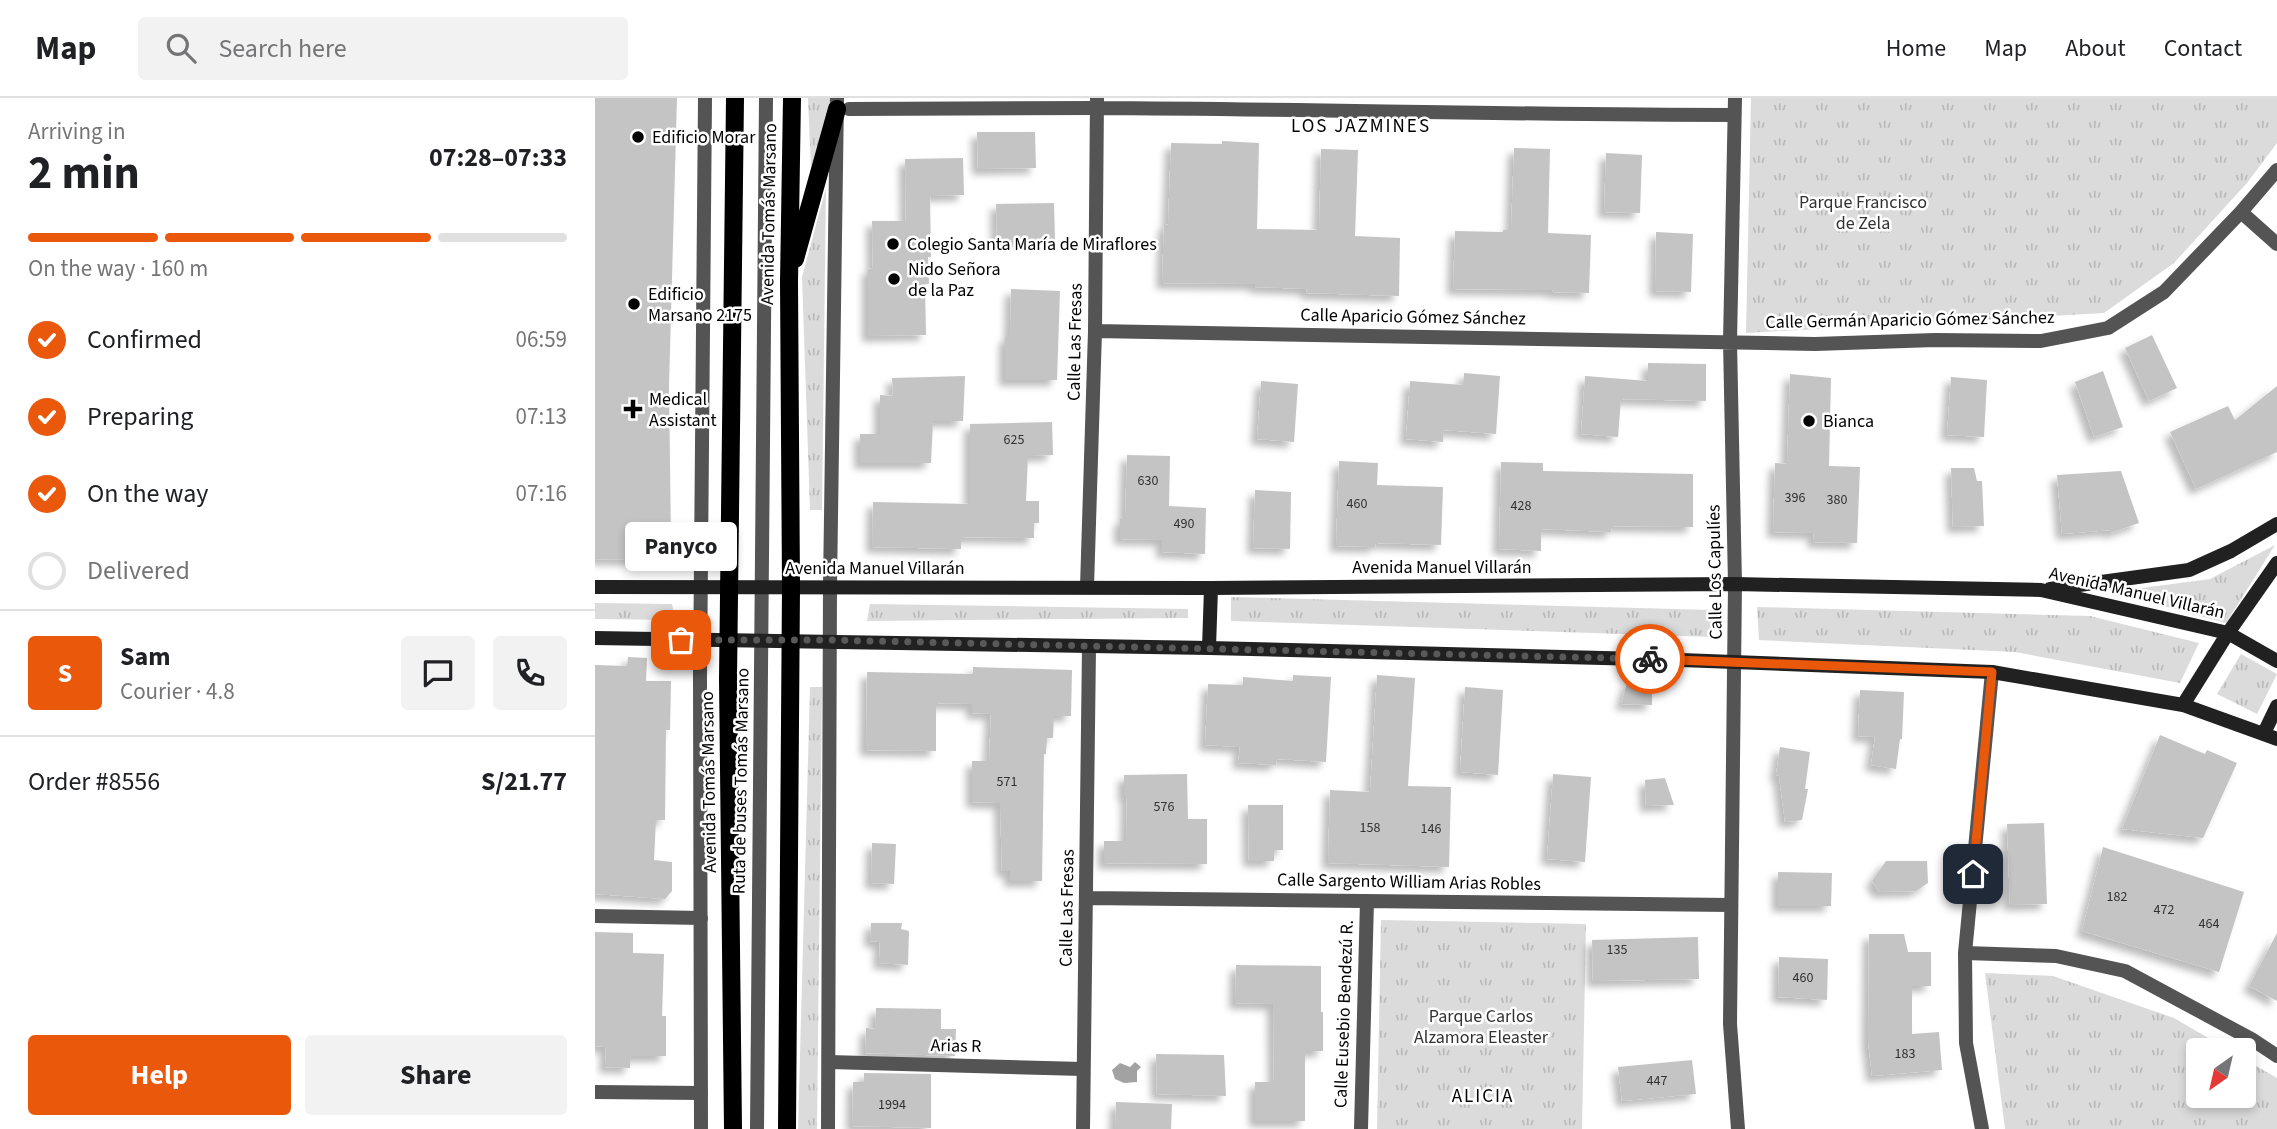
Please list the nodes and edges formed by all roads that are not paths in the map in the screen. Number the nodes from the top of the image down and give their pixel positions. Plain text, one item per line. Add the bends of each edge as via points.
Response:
1 (705, 98) edge
2 (735, 98) edge
3 (767, 98) edge
4 (792, 98) edge
5 (1515, 98) edge
6 (1735, 98) edge
7 (1097, 103) edge
8 (1307, 103) edge
9 (841, 106) edge
10 (1515, 115) junction
11 (1734, 115) junction
12 (2277, 170) edge
13 (2241, 212) junction
14 (2277, 244) edge
15 (789, 282) junction
16 (1095, 331) junction
17 (1730, 342) junction
18 (2277, 524) edge
19 (2277, 563) edge
20 (1735, 584) junction
21 (830, 586) junction
22 (595, 587) edge
23 (729, 587) junction
24 (763, 587) junction
25 (792, 587) junction
26 (1087, 587) junction
27 (702, 588) junction
28 (1211, 588) junction
29 (2041, 590) junction
30 (2228, 633) junction
31 (595, 638) edge
32 (702, 640) junction
33 (729, 640) junction
34 (762, 640) junction
35 (791, 640) junction
36 (830, 640) junction
37 (1089, 647) junction
38 (1209, 648) junction
39 (2277, 661) edge
40 (1735, 662) junction
41 (1992, 672) junction
42 (2183, 705) junction
43 (2277, 706) edge
44 (2271, 736) edge
45 (1086, 898) junction
46 (1367, 901) junction
47 (1731, 905) junction
48 (595, 916) edge
49 (701, 918) junction
50 (1965, 953) junction
51 (2277, 1056) edge
52 (828, 1062) junction
53 (1083, 1069) junction
54 (595, 1092) edge
55 (701, 1093) junction
56 (701, 1129) edge
57 (733, 1129) edge
58 (757, 1129) edge
59 (787, 1129) edge
60 (828, 1129) edge
61 (1083, 1129) edge
62 (1361, 1129) edge
63 (1738, 1129) edge
64 (1982, 1129) edge

1 - 27 street, Avenida Tomás Marsano
2 - 23 main road, Avenida Tomás Marsano
3 - 24 street, Ruta de buses Tomás Marsano
4 - 15 main road, Avenida Tomás Marsano
5 - 10 street
6 - 11 street, Calle Los Capulíes
7 - 8 street
7 - 9 street
7 - 16 street, Calle Las Fresas
8 - 10 street
9 - 15 main road
9 - 21 street
10 - 11 street
11 - 17 street, Calle Los Capulíes
12 - 13 street, Calle Germán Aparicio Gómez Sánchez
13 - 14 street
13 - 17 street, Calle Germán Aparicio Gómez Sánchez via 2164,292 2108,328 2041,341
15 - 25 main road, Avenida Tomás Marsano
16 - 17 street, Calle Aparicio Gómez Sánchez
16 - 26 street, Calle Las Fresas
17 - 20 street, Calle Los Capulíes
18 - 29 main road via 2189,570
19 - 30 main road
20 - 28 main road, Avenida Manuel Villarán
20 - 29 main road, Avenida Manuel Villarán
20 - 40 street, Calle Los Capulíes
21 - 25 main road, Avenida Manuel Villarán
21 - 26 main road, Avenida Manuel Villarán
21 - 36 street
22 - 27 main road, Avenida Manuel Villarán
23 - 24 main road, Avenida Manuel Villarán
23 - 27 main road, Avenida Manuel Villarán
23 - 33 main road, Avenida Tomás Marsano
24 - 25 main road, Avenida Manuel Villarán
24 - 34 street, Ruta de buses Tomás Marsano
25 - 35 main road, Avenida Tomás Marsano
26 - 28 main road, Avenida Manuel Villarán
27 - 32 street, Avenida Tomás Marsano
28 - 38 main road
29 - 30 main road, Avenida Manuel Villarán
30 - 39 main road, Avenida Manuel Villarán
30 - 42 main road
31 - 32 main road
32 - 33 main road
32 - 49 street, Avenida Tomás Marsano
33 - 34 main road
33 - 57 main road, Avenida Tomás Marsano
34 - 35 main road
34 - 58 street, Ruta de buses Tomás Marsano
35 - 36 main road
35 - 59 main road, Avenida Tomás Marsano
36 - 37 main road
36 - 52 street
37 - 38 main road
37 - 45 street, Calle Las Fresas
38 - 40 main road
40 - 41 main road
40 - 47 street, Calle Los Capulíes
41 - 42 main road
41 - 50 street
42 - 44 main road
43 - 44 main road
45 - 46 street, Calle Sargento William Arias Robles
45 - 53 street, Calle Las Fresas
46 - 47 street, Calle Sargento William Arias Robles
46 - 62 street, Calle Eusebio Bendezú R.
47 - 63 street, Calle Los Capulíes via 1730,1024
48 - 49 street
49 - 55 street, Avenida Tomás Marsano
50 - 51 street via 2056,956 2125,971
50 - 64 street via 1966,1043
52 - 53 street, Arias R
52 - 60 street
53 - 61 street, Calle Las Fresas
54 - 55 street
55 - 56 street, Avenida Tomás Marsano

